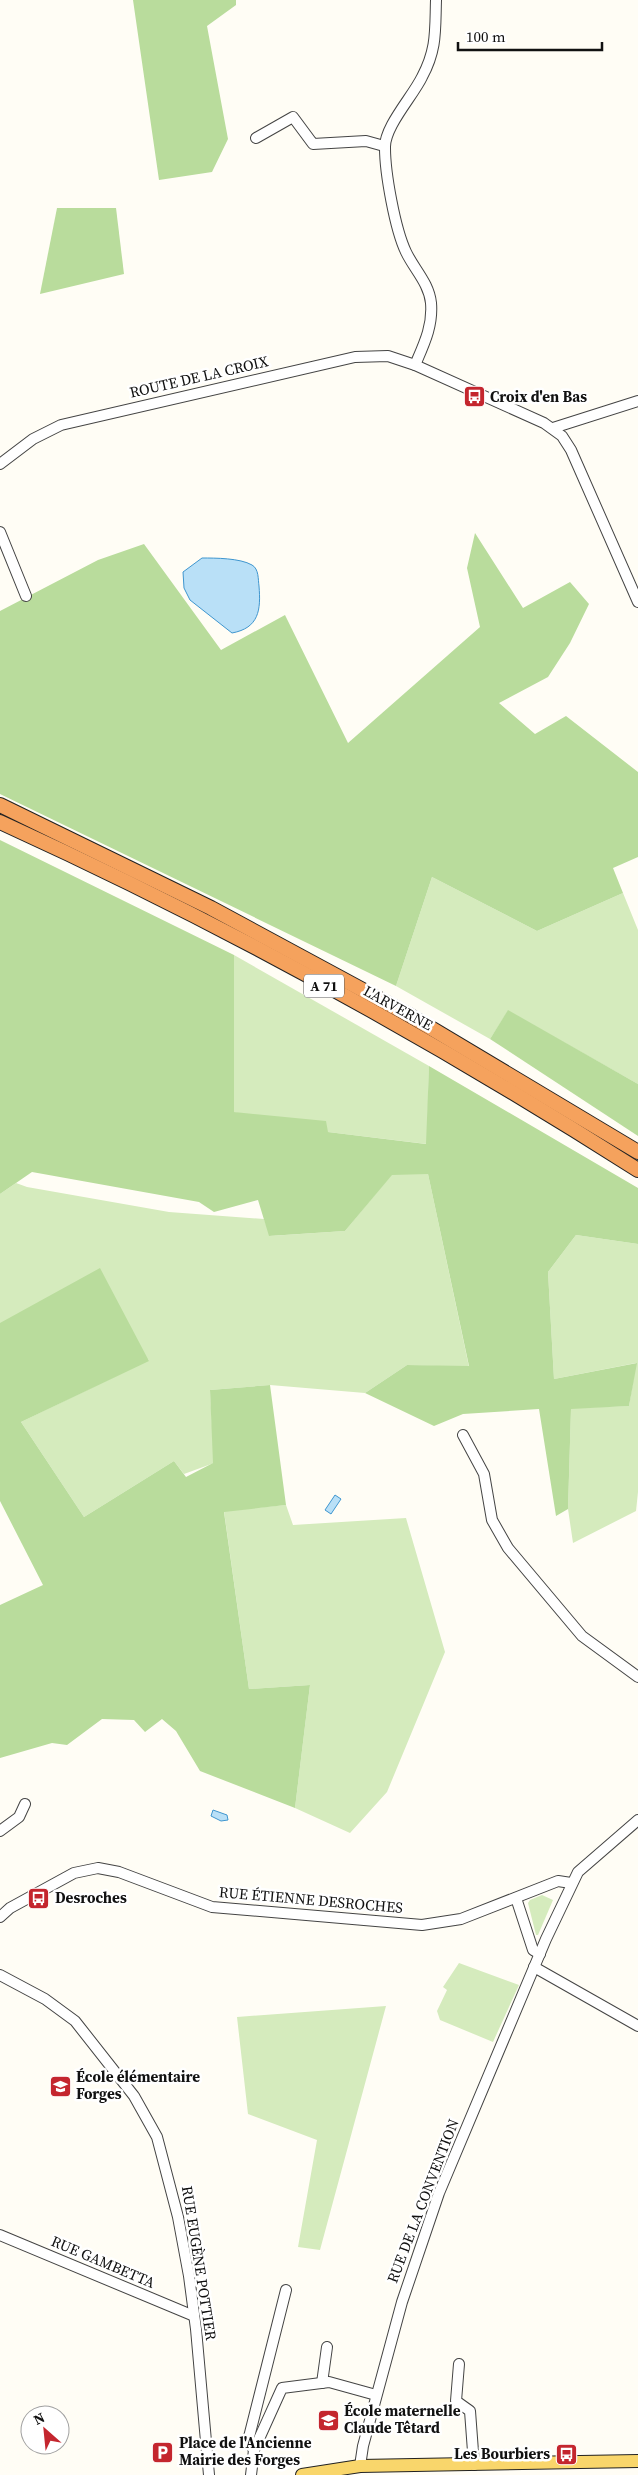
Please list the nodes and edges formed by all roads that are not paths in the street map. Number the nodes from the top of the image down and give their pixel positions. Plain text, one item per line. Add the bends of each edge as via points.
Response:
1 (436, 0) edge
2 (256, 138) dead end
3 (384, 146) junction
4 (415, 365) junction
5 (638, 400) edge
6 (553, 428) junction
7 (0, 464) edge
8 (0, 532) edge
9 (26, 596) dead end
10 (638, 602) edge
11 (0, 805) edge
12 (0, 822) edge
13 (638, 1152) edge
14 (638, 1170) edge
15 (463, 1434) dead end
16 (638, 1677) edge
17 (25, 1804) dead end
18 (638, 1820) edge
19 (0, 1831) edge
20 (572, 1883) junction
21 (516, 1898) junction
22 (0, 1917) edge
23 (540, 1954) junction
24 (534, 1967) junction
25 (0, 1975) edge
26 (638, 2026) edge
27 (0, 2235) edge
28 (286, 2290) dead end
29 (194, 2316) junction
30 (327, 2347) dead end
31 (459, 2364) dead end
32 (322, 2382) junction
33 (376, 2395) junction
34 (254, 2450) junction
35 (638, 2461) edge
36 (474, 2465) junction
37 (360, 2466) junction
38 (209, 2475) edge
39 (252, 2475) edge
40 (302, 2475) edge

1 - 3 street via 435,45 421,79 397,115
2 - 3 street via 293,117 313,144 366,141
3 - 4 street via 395,219 406,251 425,282 431,300 429,330
4 - 6 street
4 - 7 street, ROUTE DE LA CROIX via 388,356 355,357 61,425 33,439
5 - 6 street
6 - 10 street via 571,450
8 - 9 street
11 - 13 highway, L'ARVERNE / A 71 via 211,908 321,967 466,1048
12 - 14 highway, L'ARVERNE / A 71 via 206,922 312,979 458,1061
15 - 16 street via 484,1474 492,1520 508,1548 582,1636
17 - 19 street via 19,1817
18 - 20 street, RUE DE LA CONVENTION via 582,1868
20 - 21 street, RUE ÉTIENNE DESROCHES via 558,1881
20 - 23 street, RUE DE LA CONVENTION
21 - 22 street, RUE ÉTIENNE DESROCHES via 461,1920 422,1925 212,1906 119,1872 98,1868 74,1873 10,1908
21 - 23 street via 533,1950
23 - 24 street, RUE DE LA CONVENTION
24 - 26 street
24 - 33 street, RUE DE LA CONVENTION via 439,2193 402,2302
25 - 29 street, RUE EUGÈNE POTTIER via 45,1999 75,2021 134,2096 157,2137 169,2176
27 - 29 street, RUE GAMBETTA
28 - 34 street via 248,2441
29 - 38 street, RUE EUGÈNE POTTIER
30 - 32 street
31 - 36 street via 456,2401 470,2412
32 - 33 street
32 - 34 street via 282,2388
33 - 37 street, RUE DE LA CONVENTION
34 - 39 street
35 - 36 main road
36 - 37 main road
37 - 40 main road

